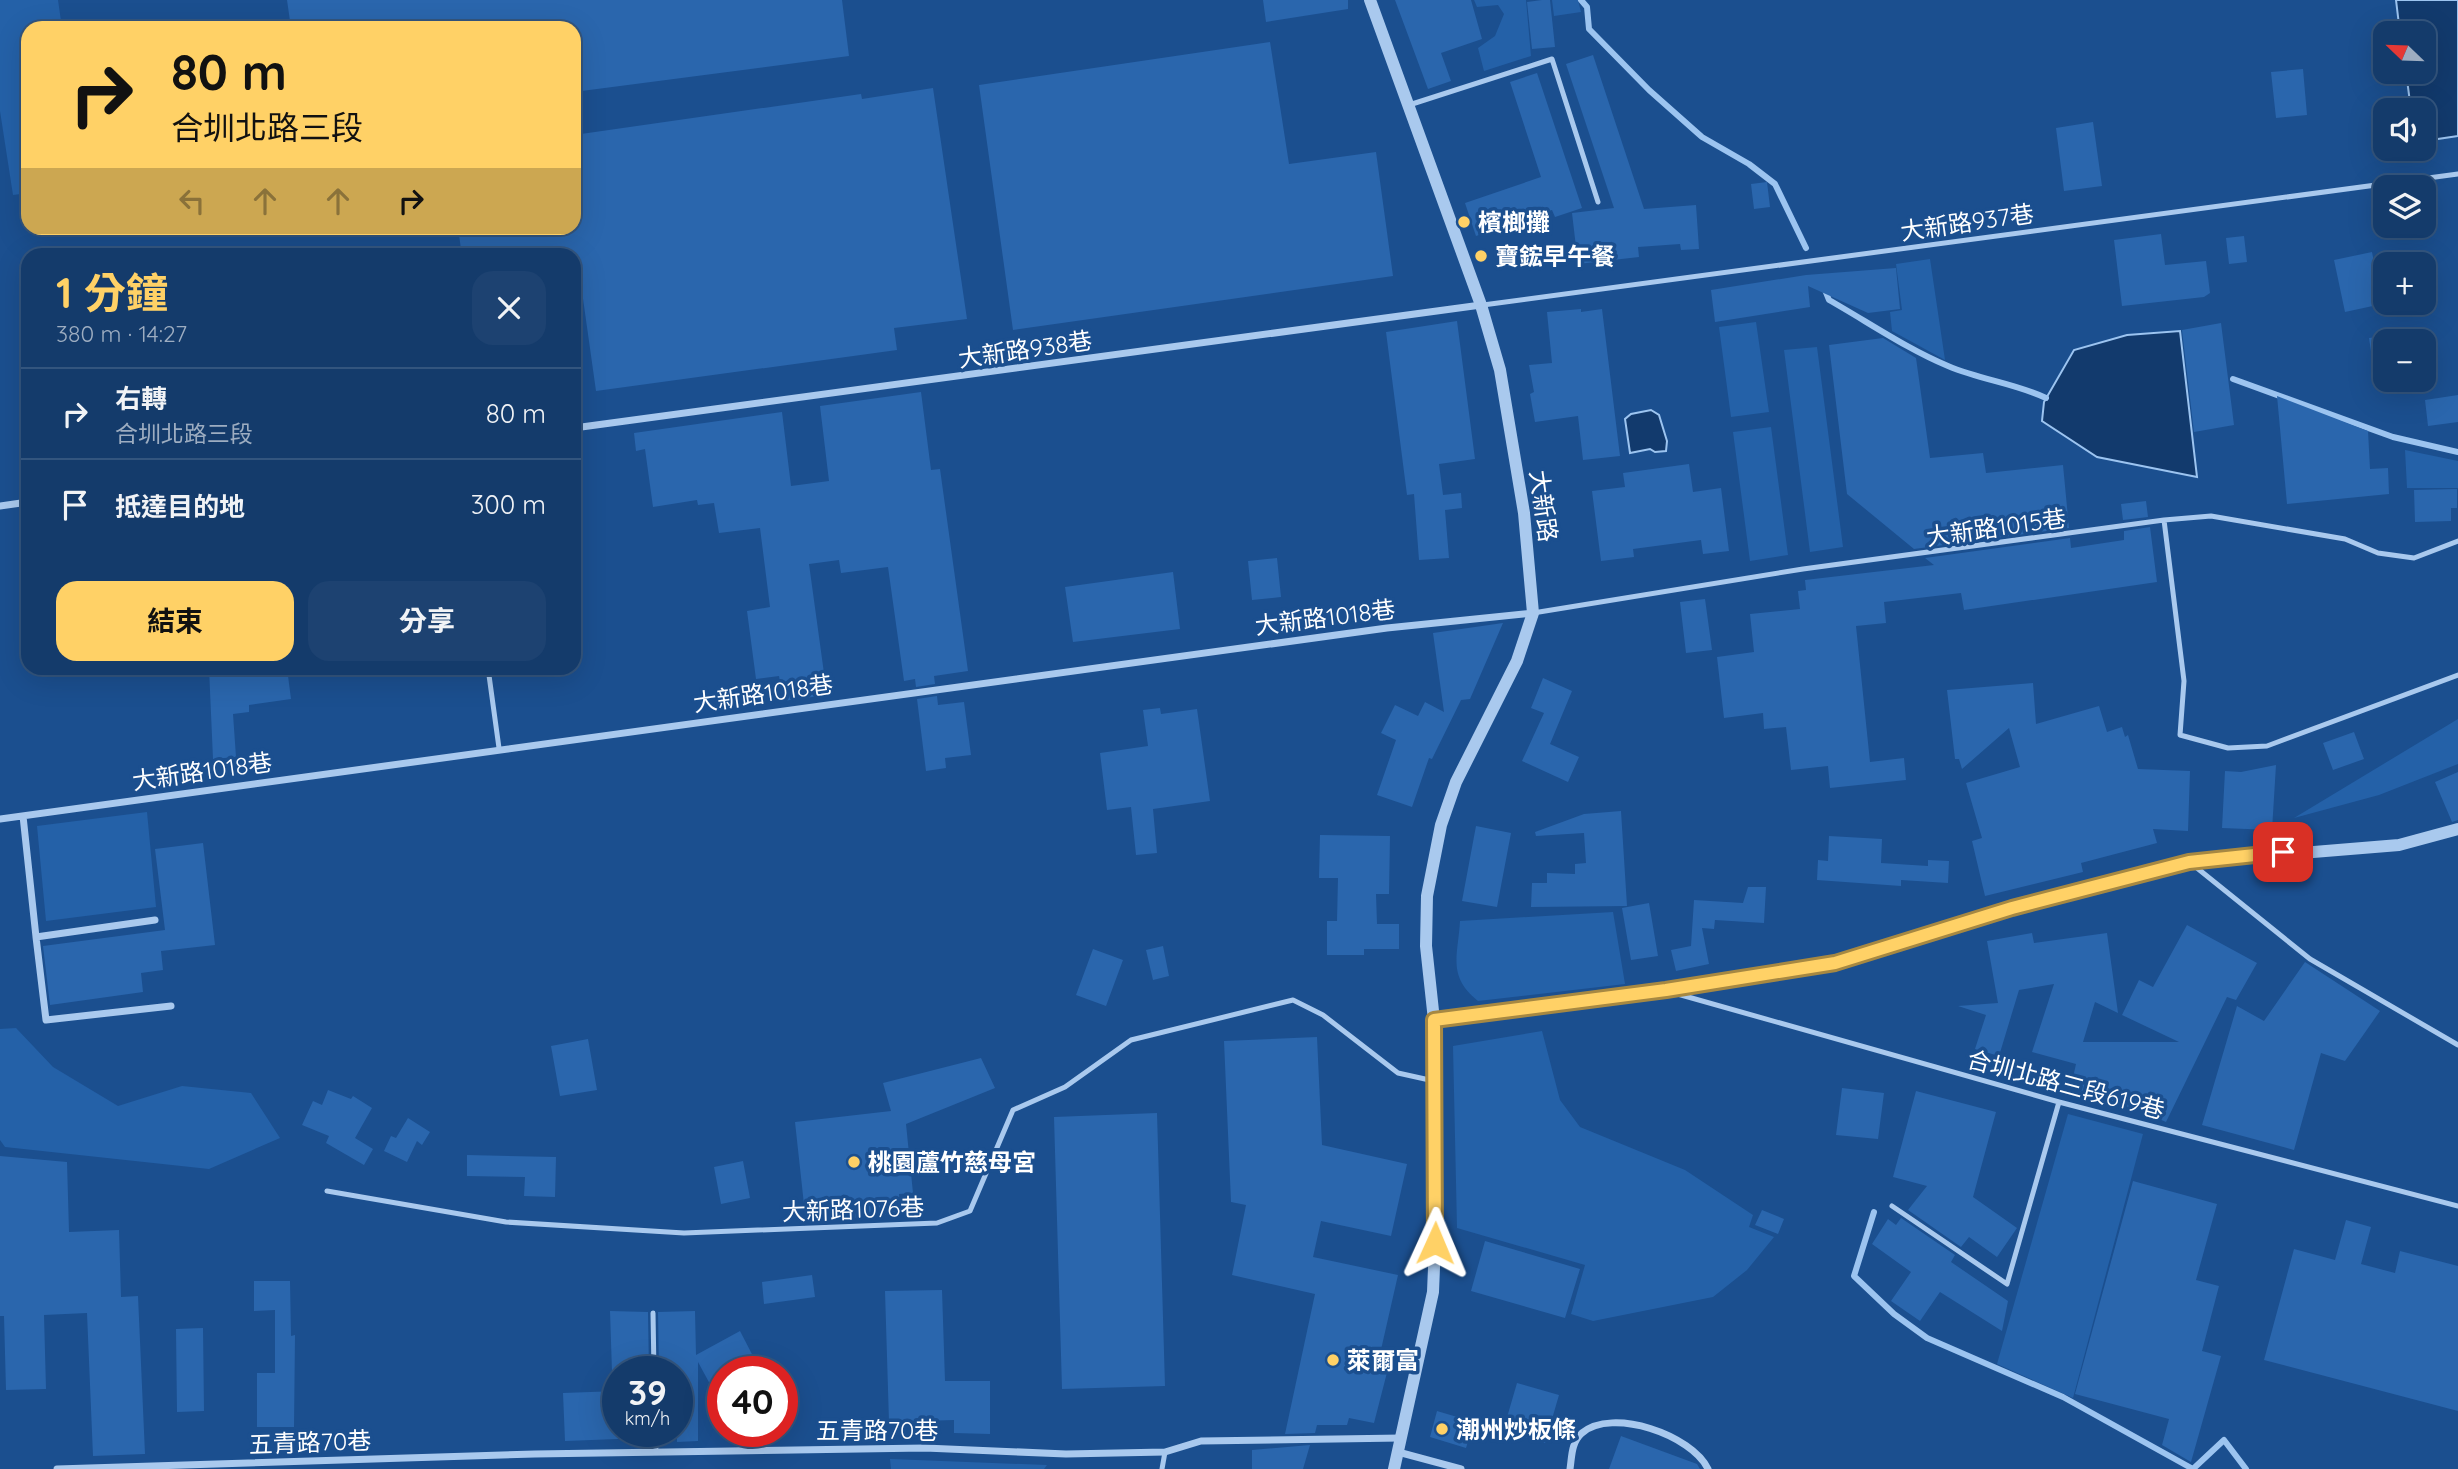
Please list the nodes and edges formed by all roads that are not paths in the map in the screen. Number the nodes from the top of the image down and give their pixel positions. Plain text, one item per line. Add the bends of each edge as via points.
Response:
1 (1370, 0) edge
2 (1406, 106) junction
3 (2458, 174) edge
4 (1598, 202) dead end
5 (1480, 305) junction
6 (581, 427) edge
7 (21, 503) edge
8 (0, 506) edge
9 (2164, 520) junction
10 (2458, 541) edge
11 (1533, 613) junction
12 (489, 675) edge
13 (2458, 675) edge
14 (499, 748) junction
15 (23, 816) junction
16 (0, 819) edge
17 (2458, 829) edge
18 (2189, 862) junction
19 (155, 920) dead end
20 (36, 937) junction
21 (1666, 990) junction
22 (171, 1006) dead end
23 (1434, 1020) junction
24 (2458, 1045) edge
25 (1434, 1081) junction
26 (2059, 1102) junction
27 (327, 1191) dead end
28 (1892, 1206) dead end
29 (2458, 1206) edge
30 (653, 1313) dead end
31 (654, 1356) edge
32 (1401, 1438) junction
33 (656, 1447) edge
34 (656, 1452) junction
35 (1165, 1452) junction
36 (1398, 1452) junction
37 (57, 1469) edge
38 (1162, 1469) edge
39 (1394, 1469) edge
40 (1461, 1469) edge
41 (1570, 1469) edge
42 (1709, 1469) edge

1 - 2 street, 大新路
2 - 4 lane via 1552,60
2 - 5 street, 大新路
3 - 5 lane, 大新路937巷
5 - 6 street, 大新路938巷
5 - 11 street, 大新路 via 1500,370 1517,460
7 - 8 street
9 - 10 lane, 大新路1015巷 via 2211,516 2345,538 2378,553 2414,558
9 - 11 lane, 大新路1015巷 via 1803,569
9 - 13 lane via 2183,681 2180,734 2228,748 2267,746
11 - 14 street, 大新路1018巷 via 1373,630
11 - 23 street, 大新路 via 1517,662 1456,782 1441,825 1427,895 1426,946
12 - 14 lane
14 - 15 street, 大新路1018巷
15 - 16 street, 大新路1018巷
15 - 20 street
17 - 18 street via 2399,845
18 - 21 street via 2012,908 1835,963
18 - 24 lane via 2310,959
19 - 20 street
20 - 22 street via 46,1020
21 - 23 street
21 - 26 lane, 合圳北路三段619巷
23 - 25 street, 大新路
25 - 27 lane, 大新路1076巷 via 1398,1073 1323,1015 1293,1000 1131,1040 1065,1087 1013,1110 970,1211 937,1223 670,1232 506,1222
25 - 32 street, 大新路 via 1433,1292
26 - 28 lane via 2007,1284
26 - 29 lane, 合圳北路三段619巷
30 - 31 lane
32 - 35 street, 五青路70巷 via 1201,1441
32 - 36 street, 大新路
33 - 34 lane
34 - 35 street, 五青路70巷 via 925,1448 1066,1454
34 - 37 street, 五青路70巷
35 - 38 lane
36 - 39 street, 大新路
36 - 40 street
41 - 42 street via 1573,1444 1583,1432 1609,1423 1646,1427 1677,1439

